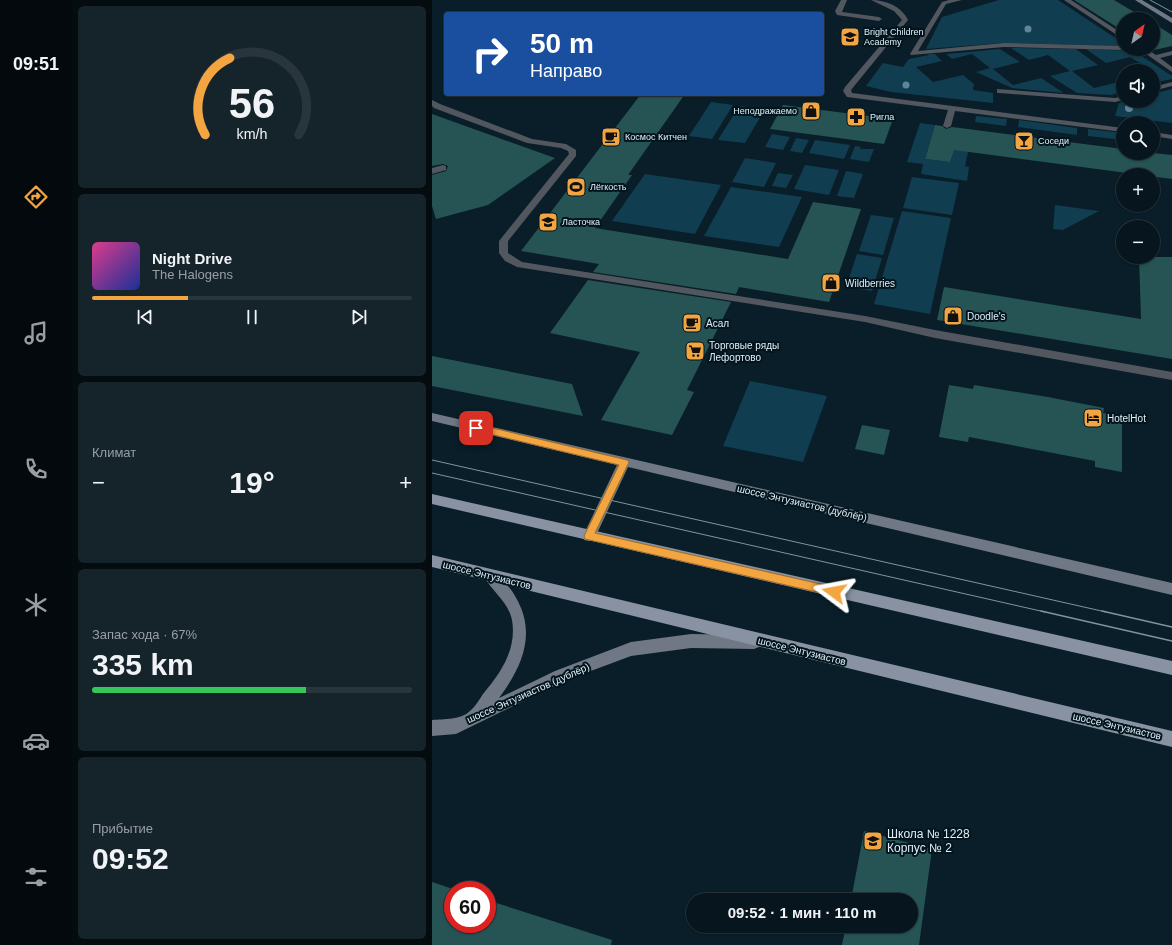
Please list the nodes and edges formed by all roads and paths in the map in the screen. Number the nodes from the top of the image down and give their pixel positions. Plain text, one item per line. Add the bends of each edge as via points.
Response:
1 (844, 0) edge
2 (874, 0) edge
3 (959, 0) edge
4 (1067, 0) edge
5 (1138, 0) edge
6 (879, 19) dead end
7 (1172, 21) edge
8 (1116, 32) edge
9 (1116, 48) edge
10 (1172, 54) edge
11 (1151, 56) edge
12 (1154, 58) junction
13 (1172, 70) edge
14 (1172, 84) edge
15 (1160, 88) edge
16 (1000, 91) dead end
17 (1116, 100) edge
18 (432, 102) edge
19 (952, 109) junction
20 (947, 126) dead end
21 (1116, 129) edge
22 (1160, 135) edge
23 (1172, 136) edge
24 (443, 168) dead end
25 (432, 171) edge
26 (1172, 376) edge
27 (432, 417) edge
28 (624, 462) junction
29 (432, 499) edge
30 (589, 536) junction
31 (432, 561) edge
32 (491, 576) junction
33 (1172, 589) edge
34 (765, 642) junction
35 (1172, 668) edge
36 (474, 718) junction
37 (432, 728) edge
38 (1172, 739) edge

1 - 6 lane via 838,11 840,14
2 - 19 lane via 900,13 905,20 848,89 848,93 858,97
3 - 9 lane via 944,3 913,54 1004,45
4 - 8 lane
5 - 7 street
10 - 12 lane
11 - 12 lane
12 - 13 lane
14 - 15 lane
16 - 17 lane
18 - 26 lane via 436,106 530,141 563,146 572,150 572,156 504,241 503,254 510,261 520,265 865,319
19 - 20 lane
19 - 21 lane
22 - 23 lane
24 - 25 lane
27 - 28 street, шоссе Энтузиастов (дублёр)
28 - 30 street
28 - 33 street, шоссе Энтузиастов (дублёр)
29 - 30 main road
30 - 35 main road
31 - 32 main road, шоссе Энтузиастов
32 - 34 main road, шоссе Энтузиастов
32 - 36 street via 513,603 520,624 516,658 501,685
34 - 36 street, шоссе Энтузиастов (дублёр) via 691,641 631,649 560,676
34 - 38 main road, шоссе Энтузиастов
36 - 37 street, шоссе Энтузиастов (дублёр) via 456,726

